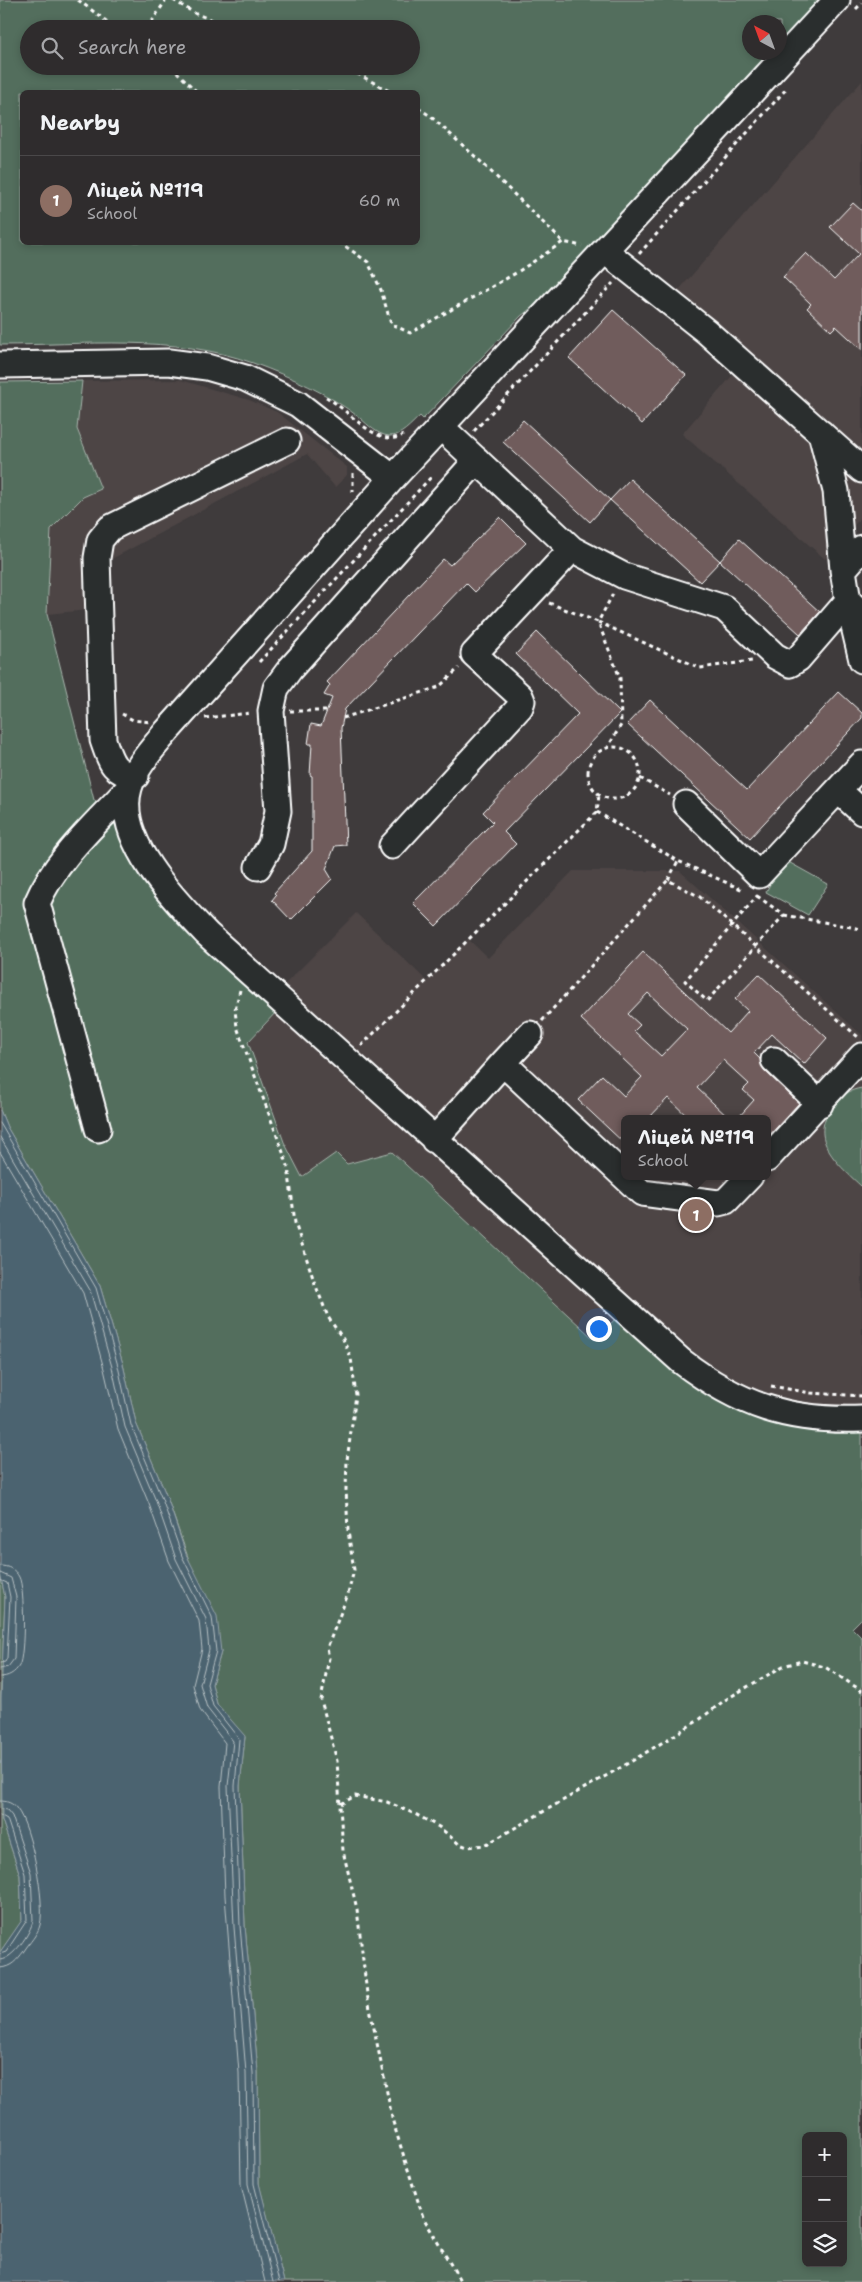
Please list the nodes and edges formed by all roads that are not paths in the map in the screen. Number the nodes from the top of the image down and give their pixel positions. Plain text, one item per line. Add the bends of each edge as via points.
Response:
1 (837, 0) edge
2 (605, 251) junction
3 (0, 365) edge
4 (441, 427) junction
5 (821, 433) junction
6 (287, 441) dead end
7 (477, 460) junction
8 (862, 470) edge
9 (393, 478) junction
10 (862, 548) edge
11 (572, 550) junction
12 (844, 570) junction
13 (855, 608) edge
14 (862, 660) edge
15 (862, 764) edge
16 (132, 782) junction
17 (840, 791) junction
18 (686, 804) road end
19 (862, 812) edge
20 (392, 846) dead end
21 (258, 867) dead end
22 (530, 1034) road end
23 (862, 1056) edge
24 (774, 1060) dead end
25 (503, 1063) junction
26 (820, 1104) junction
27 (98, 1129) dead end
28 (434, 1140) junction
29 (771, 1154) edge
30 (621, 1171) edge
31 (630, 1180) edge
32 (746, 1180) edge
33 (862, 1419) edge

1 - 2 street
2 - 4 street
2 - 5 street via 707,332
3 - 9 street via 169,362 207,367 245,378 298,404
4 - 7 street
4 - 9 street
5 - 8 street
5 - 12 street via 836,491
6 - 16 street via 110,528 100,540 97,558 103,740 112,764
7 - 11 street
7 - 21 street via 276,688 271,711 278,811 271,844
9 - 16 street via 167,731
10 - 12 street
11 - 13 street via 624,576 724,608 775,656 790,664
11 - 20 street via 474,654 520,696 520,707
12 - 13 street
13 - 14 street
15 - 17 street
16 - 27 street via 58,867 37,903
16 - 28 street via 127,809 133,833 149,868 170,895 200,928
17 - 18 street via 759,875
17 - 19 street
22 - 25 street
23 - 26 street
24 - 26 street
25 - 28 street
25 - 30 street
26 - 29 street
28 - 33 street via 681,1361 712,1384 744,1401 796,1416
31 - 32 street via 642,1193 718,1203 726,1201

